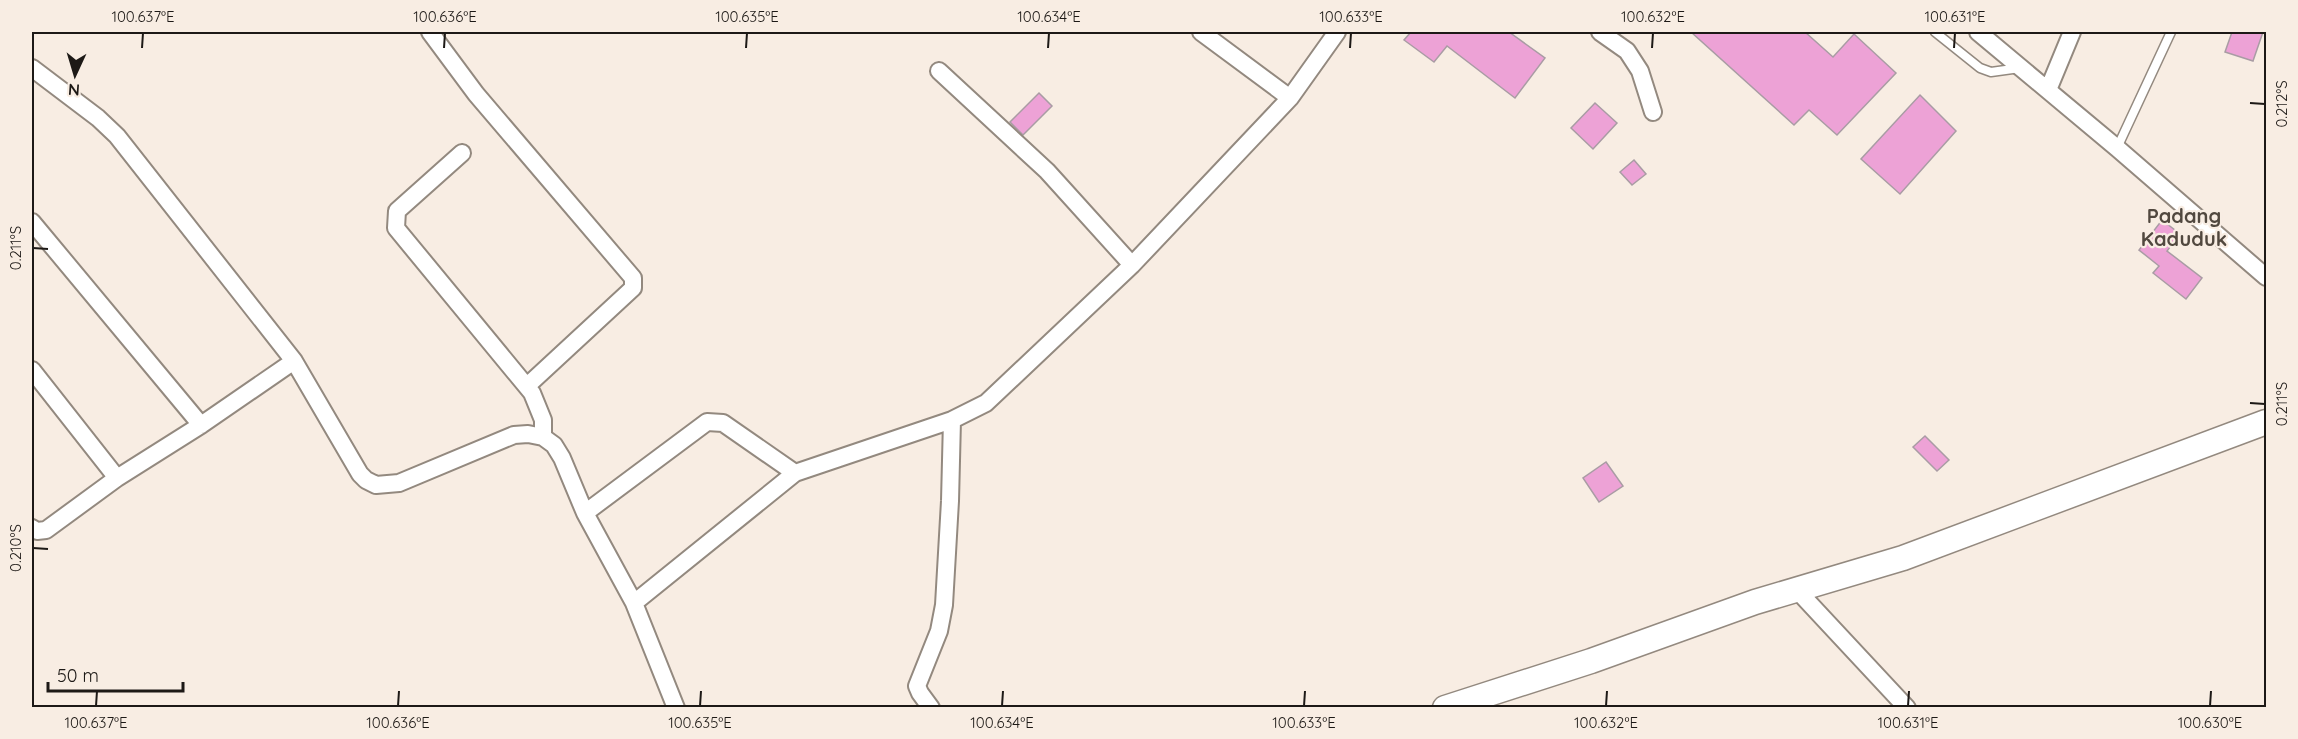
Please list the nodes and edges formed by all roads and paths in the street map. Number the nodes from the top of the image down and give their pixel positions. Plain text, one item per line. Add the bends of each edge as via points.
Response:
1 (430, 32) edge
2 (1202, 32) edge
3 (1336, 32) edge
4 (1935, 32) edge
5 (1978, 32) edge
6 (2073, 32) edge
7 (2171, 32) edge
8 (1604, 33) edge
9 (32, 68) edge
10 (2021, 68) junction
11 (939, 71) dead end
12 (2048, 90) junction
13 (1290, 98) junction
14 (1653, 112) dead end
15 (2117, 148) junction
16 (462, 153) dead end
17 (32, 222) edge
18 (1132, 265) junction
19 (2266, 278) edge
20 (294, 361) junction
21 (32, 370) edge
22 (527, 386) junction
23 (952, 420) junction
24 (2266, 422) edge
25 (201, 425) junction
26 (543, 436) junction
27 (795, 473) junction
28 (117, 478) junction
29 (585, 513) junction
30 (32, 528) edge
31 (1797, 590) junction
32 (634, 603) junction
33 (676, 708) edge
34 (931, 708) edge
35 (1445, 708) edge
36 (1907, 708) edge

1 - 22 street via 476,94 633,278 633,288
2 - 13 street
3 - 13 street
4 - 10 lane via 1980,68 1991,72
5 - 10 street
6 - 12 street
7 - 15 lane
8 - 14 street via 1627,51 1640,71
9 - 20 street via 117,136
10 - 12 street
11 - 18 street via 1047,171
12 - 15 street
13 - 18 street
15 - 19 street
16 - 22 street via 397,211 396,228
17 - 25 street
18 - 23 street via 986,403
20 - 25 street
20 - 26 street via 360,474 376,485 399,483 514,435
21 - 28 street
22 - 26 street via 540,408
23 - 27 street
23 - 34 street via 944,605 939,631 917,686
24 - 31 street via 1903,558
25 - 28 street
26 - 29 street via 562,458
27 - 29 street via 723,423 707,422
27 - 32 street
28 - 30 street via 46,530
29 - 32 street
31 - 35 street
31 - 36 street
32 - 33 street

